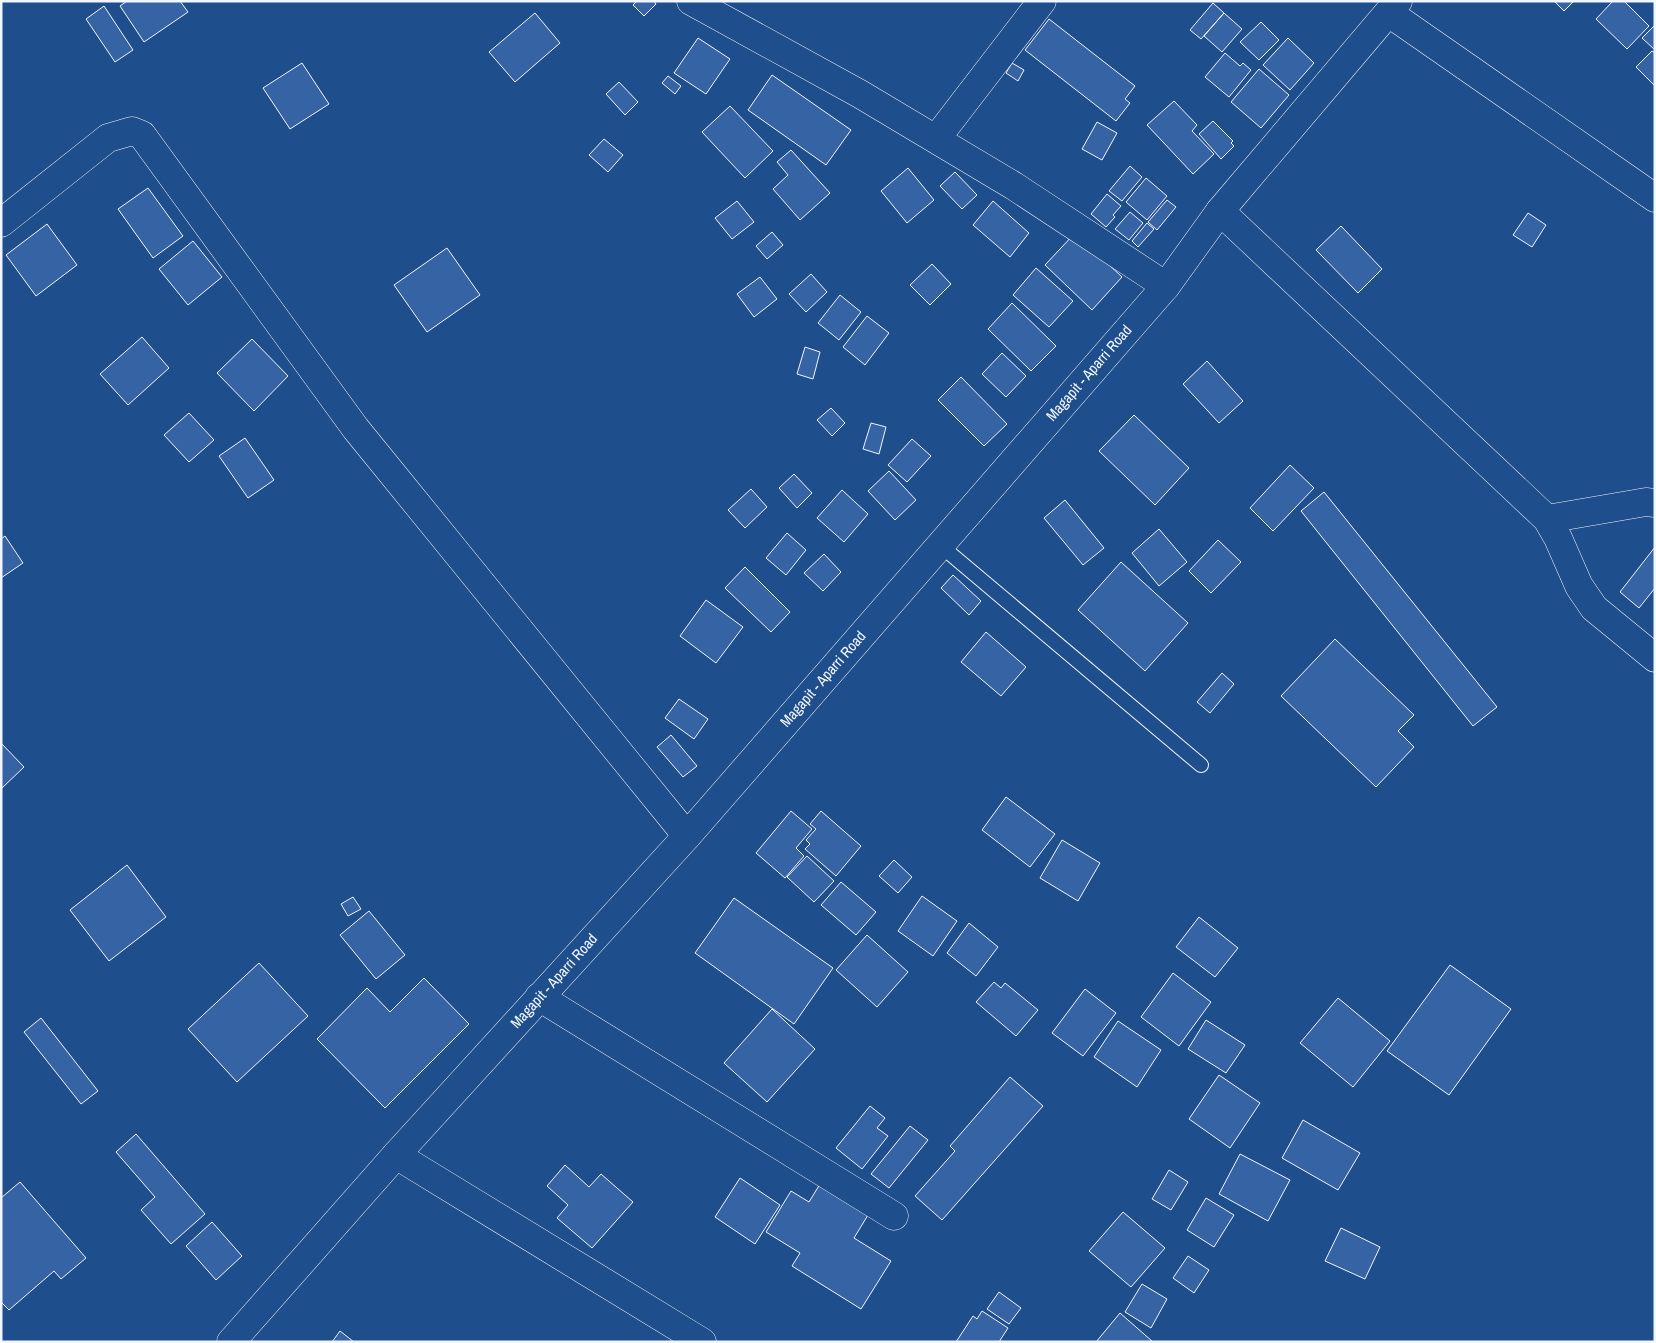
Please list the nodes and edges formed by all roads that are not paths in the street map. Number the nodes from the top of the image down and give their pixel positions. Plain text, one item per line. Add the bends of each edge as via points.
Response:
1 (691, 1) edge
2 (1042, 1) edge
3 (1394, 7) edge
4 (936, 139) junction
5 (1655, 198) edge
6 (1220, 211) junction
7 (1, 223) edge
8 (1166, 286) junction
9 (1655, 503) edge
10 (1548, 519) junction
11 (940, 545) junction
12 (1655, 658) edge
13 (1201, 765) dead end
14 (687, 836) junction
15 (540, 997) junction
16 (396, 1155) junction
17 (894, 1216) dead end
18 (231, 1342) edge
19 (702, 1342) edge

1 - 4 street
2 - 4 street
3 - 5 street
3 - 6 street, Magapit - Aparri Road
4 - 8 street
6 - 8 street, Magapit - Aparri Road
6 - 10 street
7 - 14 street via 108,138 132,131 142,135 356,429
8 - 11 street, Magapit - Aparri Road
9 - 10 street
10 - 12 street via 1579,586 1594,608
11 - 13 lane
11 - 14 street, Magapit - Aparri Road
14 - 15 street, Magapit - Aparri Road
15 - 16 street, Magapit - Aparri Road
15 - 17 street
16 - 18 street, Magapit - Aparri Road
16 - 19 street

